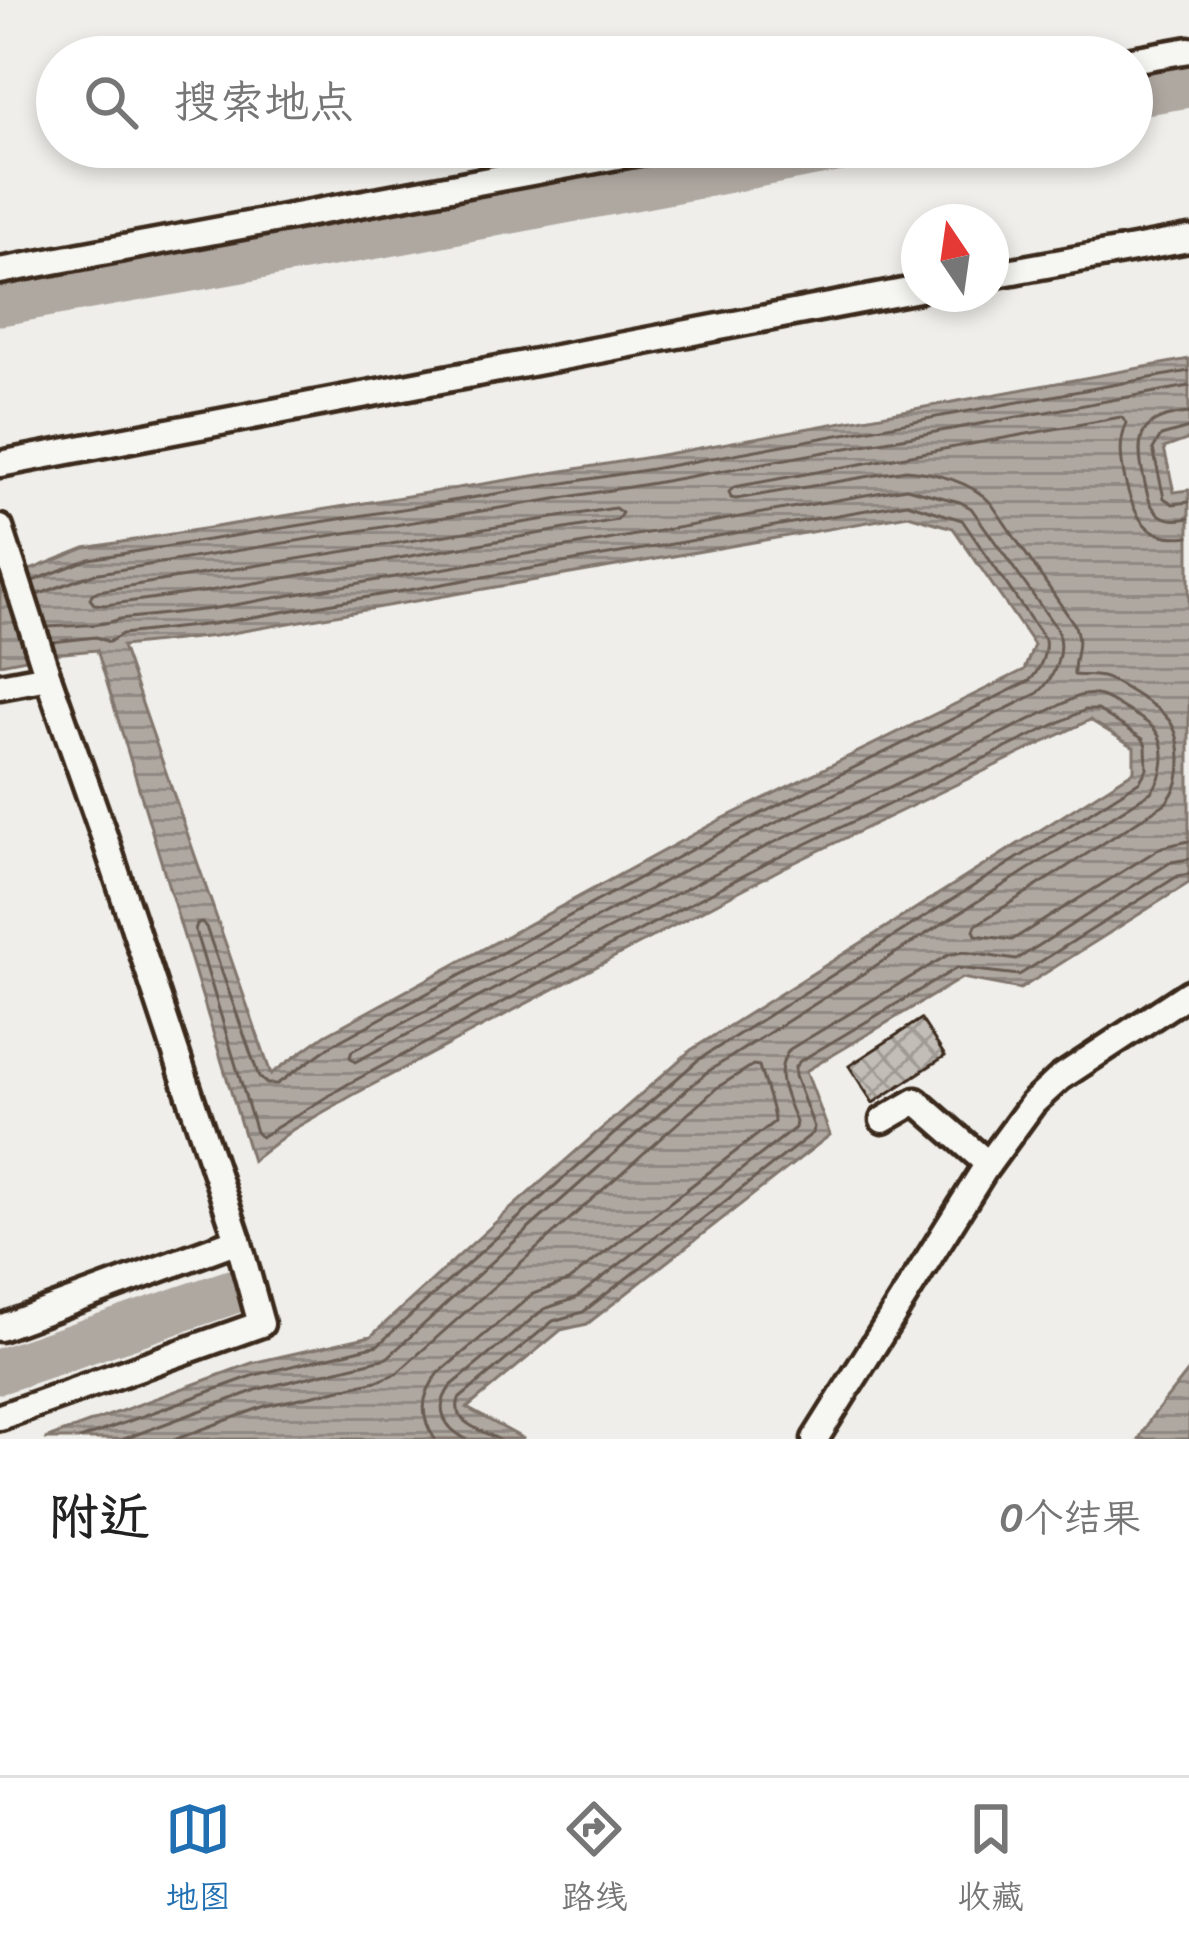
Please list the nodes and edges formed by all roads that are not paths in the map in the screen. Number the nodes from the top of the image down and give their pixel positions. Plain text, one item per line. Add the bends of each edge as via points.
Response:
1 (1189, 50) edge
2 (1153, 56) edge
3 (554, 168) edge
4 (1189, 239) edge
5 (0, 271) edge
6 (1009, 272) edge
7 (901, 292) edge
8 (0, 464) edge
9 (0, 528) edge
10 (48, 677) junction
11 (0, 686) edge
12 (1189, 993) edge
13 (883, 1120) dead end
14 (988, 1164) junction
15 (238, 1240) junction
16 (0, 1328) edge
17 (0, 1417) edge
18 (815, 1439) edge

1 - 2 street
3 - 5 street
4 - 6 street
7 - 8 street
9 - 10 street
10 - 11 street
10 - 15 street
12 - 14 street via 1060,1078
13 - 14 street via 916,1101
14 - 18 street
15 - 16 street
15 - 17 street via 260,1324

